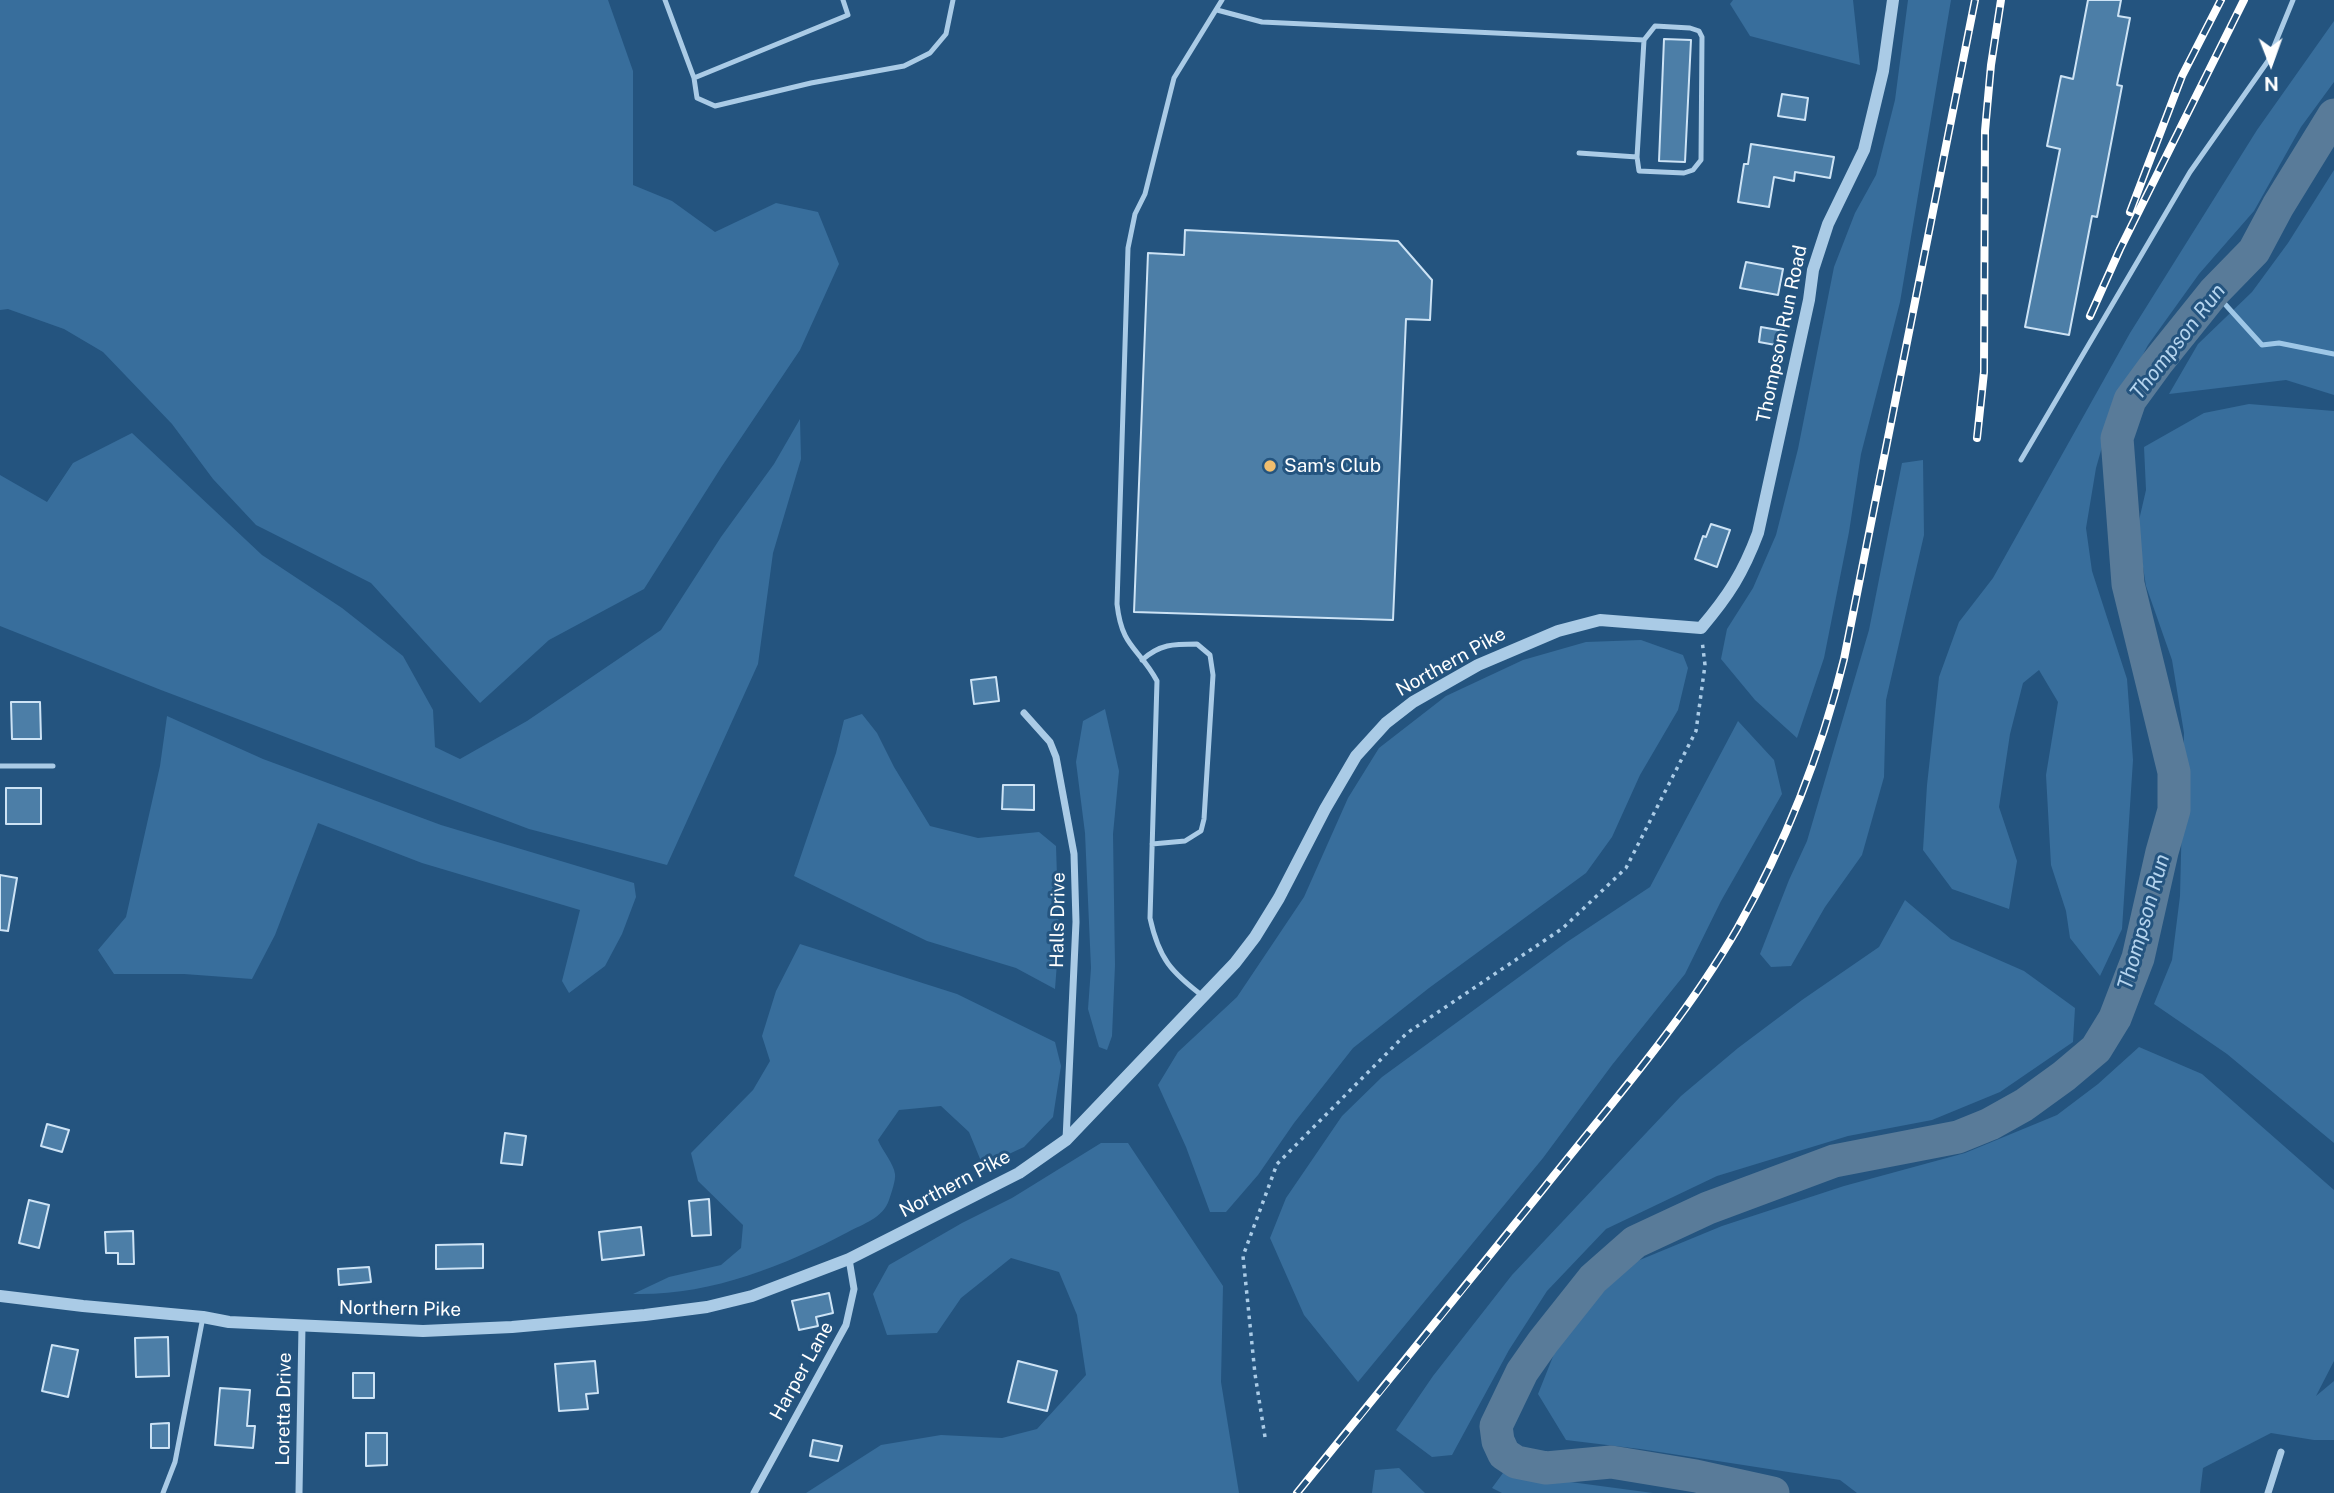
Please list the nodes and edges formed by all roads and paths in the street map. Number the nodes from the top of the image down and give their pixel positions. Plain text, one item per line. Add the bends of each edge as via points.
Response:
1 (665, 0) edge
2 (843, 0) edge
3 (953, 0) edge
4 (1222, 0) edge
5 (1893, 0) edge
6 (2293, 0) edge
7 (1217, 10) junction
8 (1643, 40) junction
9 (694, 78) junction
10 (1579, 153) dead end
11 (1637, 157) junction
12 (2021, 460) dead end
13 (1701, 628) junction
14 (1142, 660) junction
15 (1024, 713) dead end
16 (0, 766) edge
17 (53, 766) dead end
18 (1152, 844) junction
19 (1204, 997) junction
20 (1066, 1140) junction
21 (849, 1259) junction
22 (0, 1296) edge
23 (203, 1317) junction
24 (302, 1326) junction
25 (1265, 1437) dead end
26 (2281, 1452) dead end
27 (163, 1493) edge
28 (299, 1493) edge
29 (754, 1493) edge
30 (2268, 1493) edge

1 - 9 lane
2 - 9 lane via 848,15
3 - 9 lane via 946,34 930,53 904,66 715,106 697,98
4 - 7 lane
5 - 13 street, Thompson Run Road via 1883,71 1864,150 1828,224 1813,270 1758,533 1728,597
6 - 12 lane via 2268,61 2190,172
7 - 8 lane via 1262,22
7 - 14 lane via 1174,78 1128,248 1117,604 1124,636
8 - 11 lane
8 - 11 lane via 1655,26 1690,28 1702,37 1700,160 1684,173 1650,172 1639,171
10 - 11 lane
13 - 19 street, Northern Pike via 1600,620 1558,631 1478,665 1413,702 1356,756 1265,922
13 - 25 path via 1705,665 1696,731 1626,868 1563,928 1407,1033 1277,1164 1243,1256
14 - 18 lane via 1157,681
14 - 18 lane via 1154,649 1196,644 1210,655 1213,675 1202,831 1185,841
15 - 20 street, Halls Drive via 1050,742 1056,757 1074,854 1076,922
16 - 17 lane
18 - 19 lane via 1150,918 1155,942 1177,976
19 - 20 street, Northern Pike
20 - 21 street, Northern Pike via 1019,1173
21 - 24 street, Northern Pike via 752,1296 645,1315 436,1331
21 - 29 street, Harper Lane via 854,1289 846,1325
22 - 23 street, Northern Pike
23 - 24 street, Northern Pike
23 - 27 lane via 175,1462
24 - 28 street, Loretta Drive
26 - 30 street

